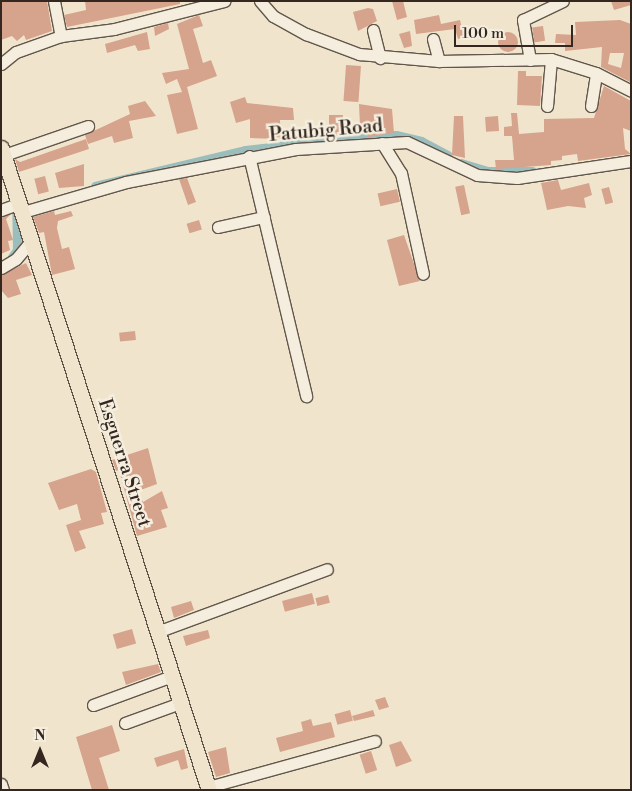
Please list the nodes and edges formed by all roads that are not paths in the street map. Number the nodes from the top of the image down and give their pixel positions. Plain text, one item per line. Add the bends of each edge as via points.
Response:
1 (54, 1) edge
2 (224, 1) edge
3 (563, 1) edge
4 (262, 2) edge
5 (373, 30) dead end
6 (61, 36) junction
7 (433, 39) dead end
8 (380, 58) junction
9 (551, 59) junction
10 (530, 60) junction
11 (439, 61) junction
12 (1, 64) edge
13 (596, 73) junction
14 (631, 91) edge
15 (547, 106) dead end
16 (591, 106) dead end
17 (88, 126) dead end
18 (382, 143) junction
19 (2, 151) edge
20 (249, 156) junction
21 (631, 162) edge
22 (21, 208) junction
23 (1, 210) edge
24 (264, 217) junction
25 (218, 227) dead end
26 (31, 241) junction
27 (1, 268) edge
28 (423, 274) dead end
29 (306, 396) dead end
30 (327, 569) dead end
31 (157, 632) junction
32 (172, 676) junction
33 (180, 703) junction
34 (93, 705) dead end
35 (125, 723) dead end
36 (375, 741) dead end
37 (1, 784) edge
38 (208, 788) edge
39 (4, 790) edge

1 - 6 street
2 - 6 street via 114,29
3 - 10 street via 523,20
4 - 8 street via 273,16 306,34 340,49
5 - 8 street
6 - 12 street via 16,52
7 - 11 street
8 - 11 street
9 - 10 street
9 - 13 street
9 - 15 street
10 - 11 street
13 - 14 street
13 - 16 street
17 - 19 street
18 - 20 street, Patubig Road
18 - 21 street, Patubig Road via 407,142 462,170 496,177 538,176
18 - 28 street via 401,174
19 - 22 main road, Esguerra Street
20 - 22 street, Patubig Road
20 - 24 street
22 - 23 street, Patubig Road
22 - 26 main road, Esguerra Street
24 - 25 street
24 - 29 street
26 - 27 street via 16,259
26 - 31 main road, Esguerra Street
30 - 31 street
31 - 32 main road, Esguerra Street
32 - 33 main road, Esguerra Street
32 - 34 street
33 - 35 street
33 - 38 main road, Esguerra Street
36 - 38 street
37 - 39 street

